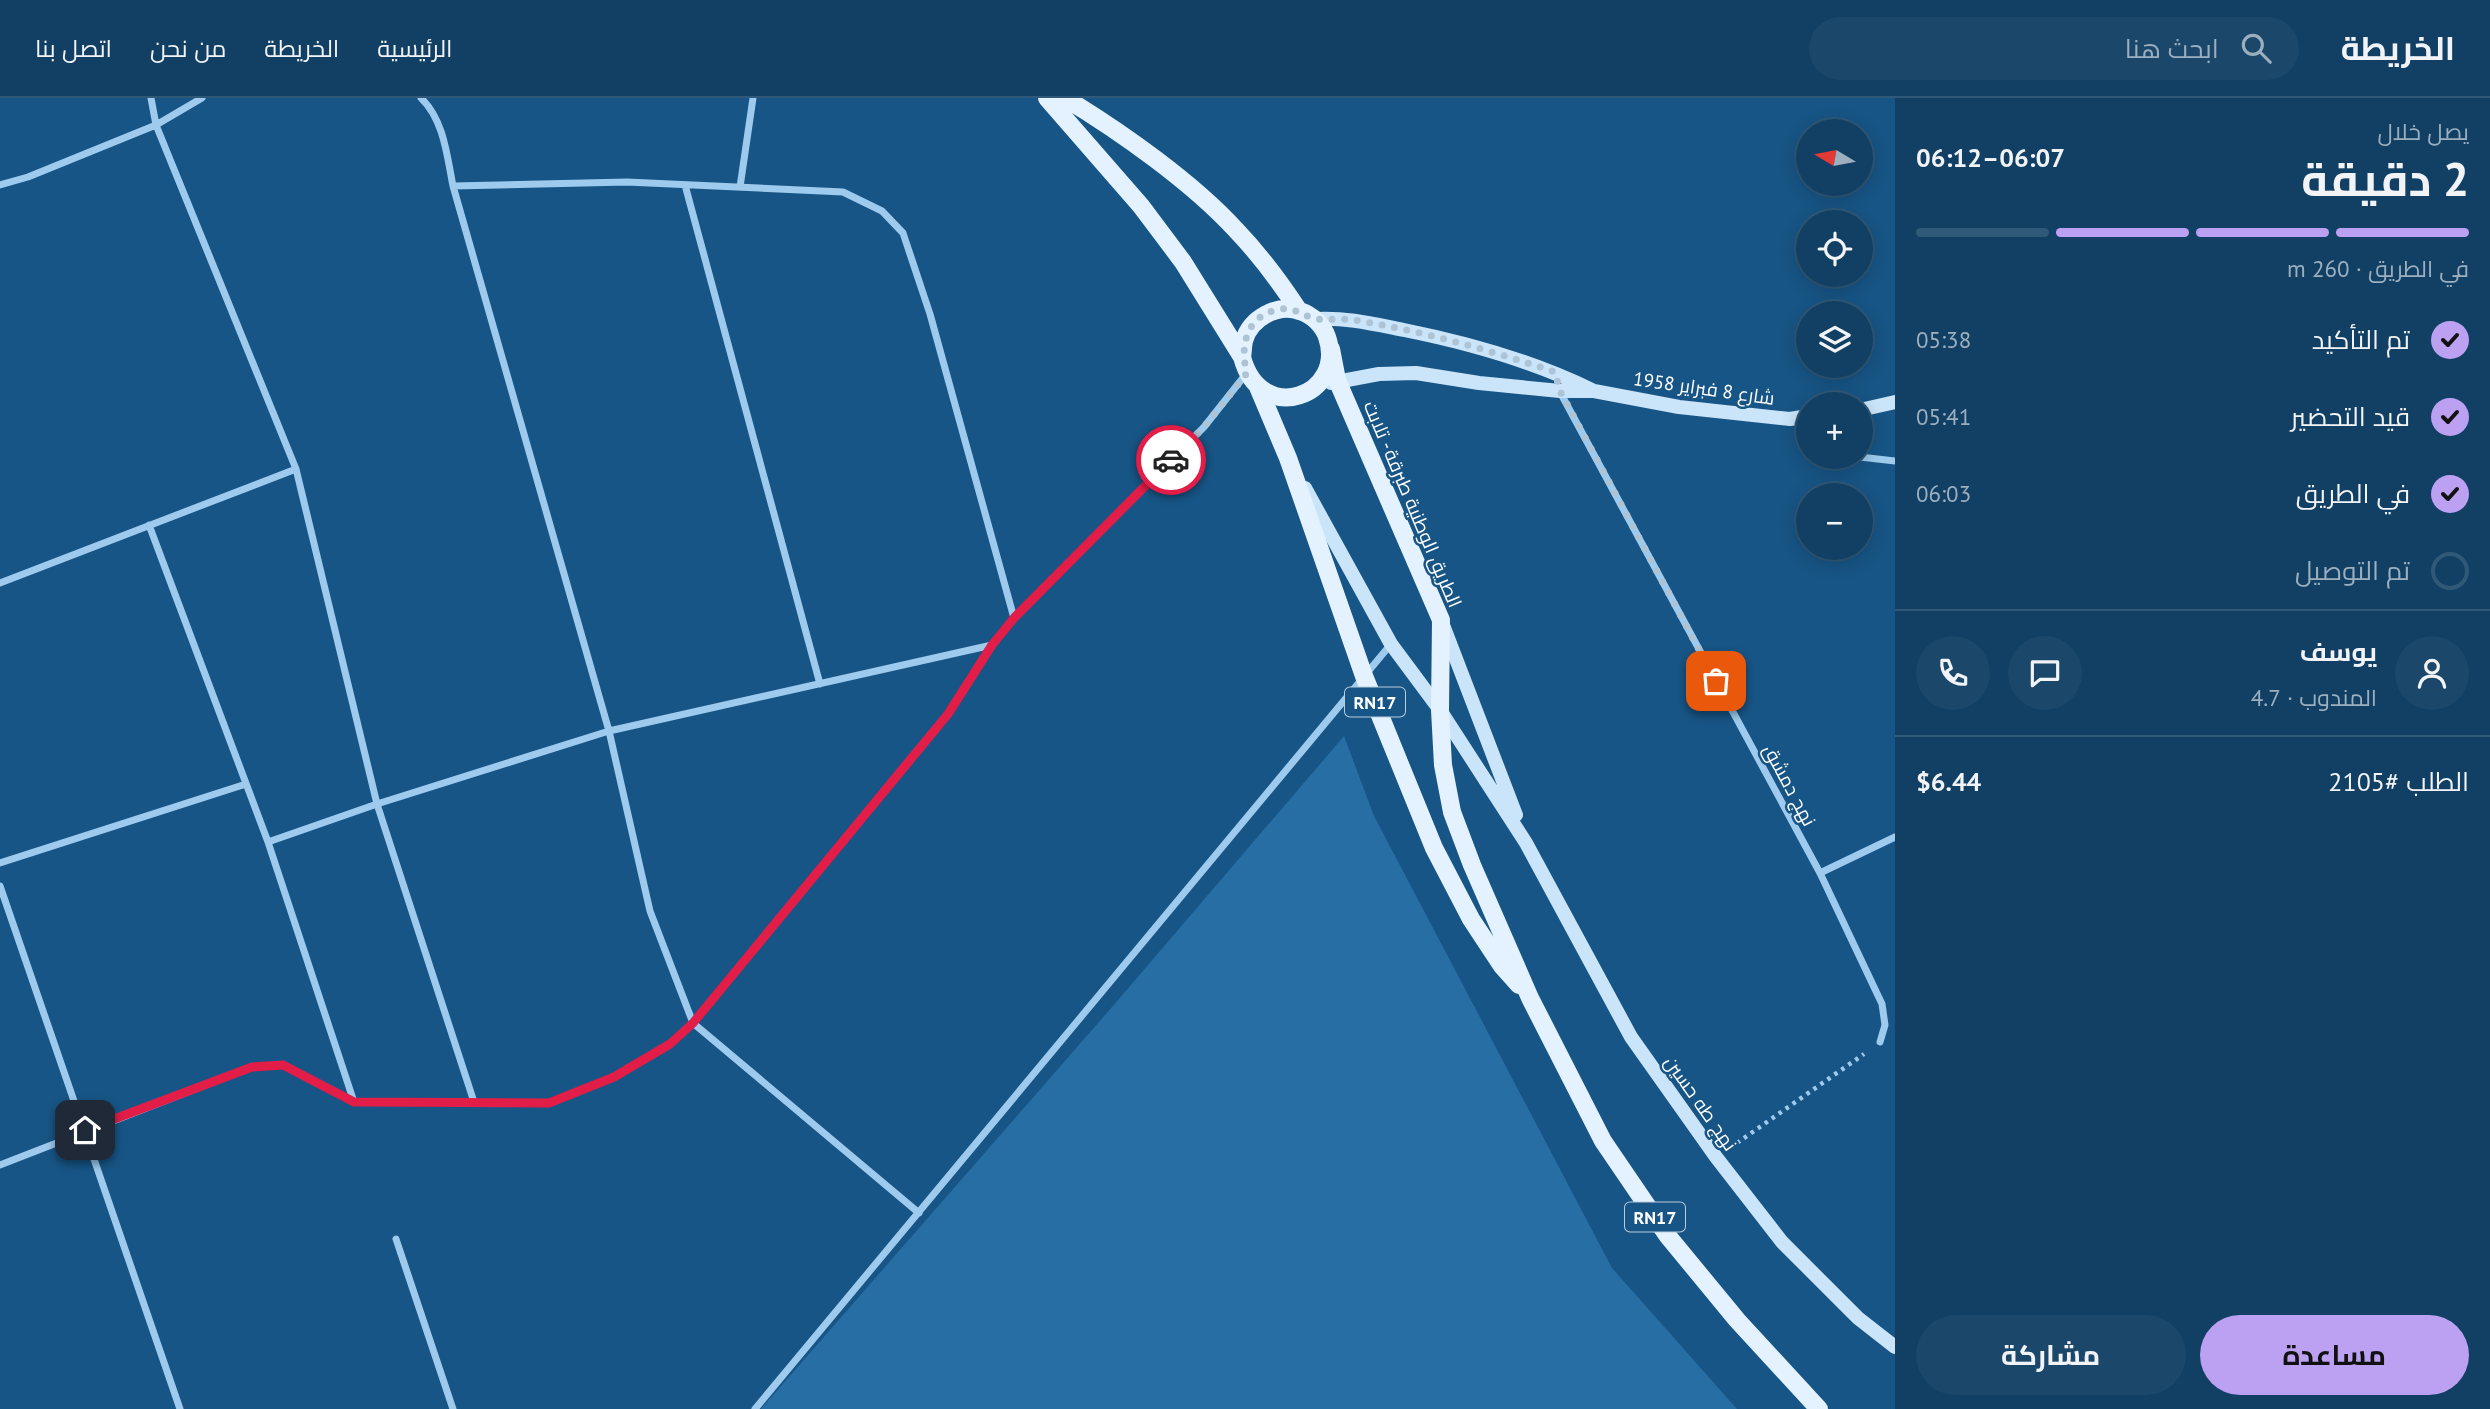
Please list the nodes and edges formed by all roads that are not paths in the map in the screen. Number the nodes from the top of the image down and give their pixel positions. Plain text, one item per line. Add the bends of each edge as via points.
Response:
1 (151, 98) edge
2 (202, 98) edge
3 (421, 98) edge
4 (753, 98) edge
5 (1047, 98) edge
6 (1065, 98) edge
7 (156, 125) junction
8 (685, 185) junction
9 (0, 186) edge
10 (453, 186) junction
11 (740, 187) junction
12 (1307, 315) junction
13 (1331, 349) junction
14 (1555, 372) junction
15 (1249, 373) junction
16 (1337, 380) junction
17 (1312, 390) junction
18 (1560, 391) junction
19 (1594, 391) junction
20 (1895, 401) edge
21 (1873, 407) edge
22 (1796, 418) edge
23 (1790, 419) junction
24 (1796, 422) edge
25 (1288, 458) junction
26 (1873, 458) edge
27 (1895, 461) edge
28 (296, 469) junction
29 (149, 525) junction
30 (0, 583) edge
31 (1014, 618) junction
32 (1441, 620) junction
33 (1391, 644) junction
34 (992, 645) junction
35 (1364, 676) junction
36 (820, 684) junction
37 (1440, 710) junction
38 (609, 732) junction
39 (246, 784) junction
40 (377, 804) junction
41 (1895, 837) edge
42 (268, 842) junction
43 (1526, 843) junction
44 (0, 863) edge
45 (1820, 873) junction
46 (0, 886) edge
47 (1530, 998) junction
48 (693, 1023) junction
49 (1880, 1042) road end
50 (354, 1102) junction
51 (474, 1102) junction
52 (85, 1130) junction
53 (0, 1164) edge
54 (919, 1213) junction
55 (396, 1239) dead end
56 (1895, 1347) edge
57 (180, 1409) edge
58 (453, 1409) edge
59 (755, 1409) edge
60 (1819, 1409) edge

1 - 7 street
2 - 7 street
3 - 10 street via 431,107 442,134
4 - 11 street
5 - 15 main road, الطريق الوطنية طبرقة - تلابت / RN17 via 1183,262
6 - 12 main road, RN17 via 1179,179 1234,228
7 - 9 street
7 - 28 street
8 - 10 street
8 - 11 street
8 - 36 street
10 - 38 street
11 - 31 street via 843,192 882,211 903,233 930,314
12 - 13 main road, RN17 via 1326,332
12 - 14 main road via 1426,334
12 - 15 main road via 1283,309 1252,324 1244,340
13 - 16 main road, الطريق الوطنية طبرقة - تلابت / RN17
13 - 17 main road via 1329,365
14 - 18 street, نهج دمشق
14 - 19 main road
15 - 17 main road via 1275,396 1294,397
15 - 25 main road, الطريق الوطنية طبرقة - تلابت / RN17
15 - 31 street via 1204,427
16 - 17 main road
16 - 18 main road via 1416,373
16 - 32 main road, الطريق الوطنية طبرقة - تلابت / RN17
18 - 19 main road
18 - 45 street, نهج دمشق
19 - 23 main road, شارع 8 فبراير 1958 via 1679,407
20 - 21 main road
22 - 23 main road, شارع 8 فبراير 1958
23 - 24 street
25 - 33 main road
25 - 35 main road, الطريق الوطنية طبرقة - تلابت / RN17
26 - 27 street
28 - 29 street
28 - 40 street
29 - 30 street
29 - 39 street
31 - 34 street
32 - 37 main road, الطريق الوطنية طبرقة - تلابت / RN17
32 - 43 main road
33 - 35 street
33 - 37 main road
34 - 36 street
34 - 48 street via 948,714
35 - 47 main road, الطريق الوطنية طبرقة - تلابت / RN17 via 1440,860 1471,919
35 - 54 street
36 - 38 street
37 - 43 main road
37 - 47 main road, الطريق الوطنية طبرقة - تلابت / RN17 via 1452,812
38 - 40 street
38 - 48 street via 650,911
39 - 42 street
39 - 44 street
40 - 42 street
40 - 51 street
41 - 45 street
42 - 50 street
43 - 56 main road, نهج طه حسين via 1631,1037 1716,1157 1782,1242 1858,1318
45 - 49 street, نهج دمشق via 1882,1004 1885,1025
46 - 52 street
47 - 60 main road, الطريق الوطنية طبرقة - تلابت / RN17 via 1603,1140 1667,1235
48 - 51 street via 670,1044 614,1077 549,1103
48 - 54 street
50 - 51 street
50 - 52 street via 283,1065 252,1067
52 - 53 street
52 - 57 street
54 - 59 street
55 - 58 street

